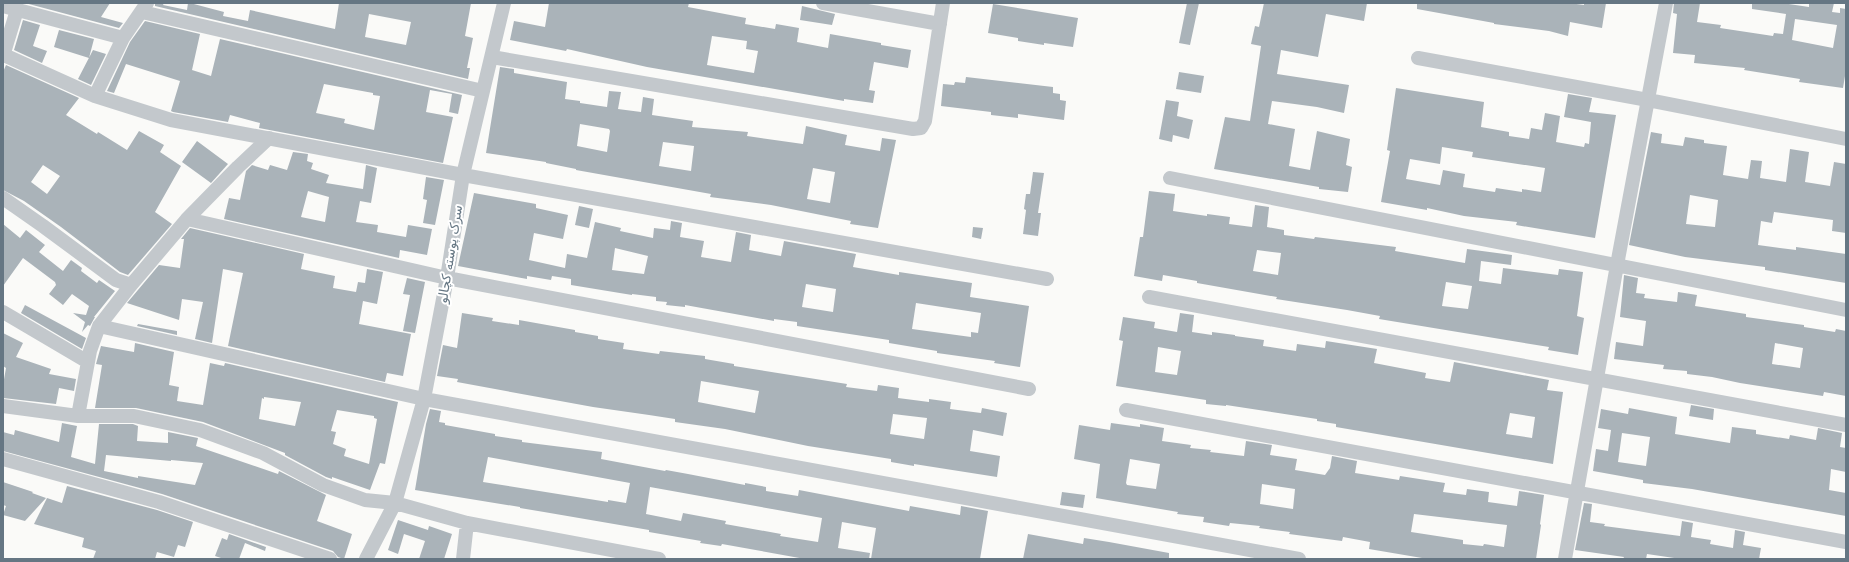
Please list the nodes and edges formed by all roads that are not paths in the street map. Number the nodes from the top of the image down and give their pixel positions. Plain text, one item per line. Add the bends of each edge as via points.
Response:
1 (504, 3) edge
2 (823, 3) edge
3 (943, 3) edge
4 (1666, 3) edge
5 (3, 6) edge
6 (145, 8) edge
7 (17, 10) junction
8 (940, 24) junction
9 (123, 38) junction
10 (3, 55) edge
11 (492, 57) junction
12 (1418, 58) dead end
13 (483, 91) junction
14 (95, 96) junction
15 (1648, 100) junction
16 (269, 138) junction
17 (1846, 139) edge
18 (463, 175) junction
19 (1170, 178) dead end
20 (3, 198) edge
21 (188, 219) junction
22 (1617, 264) junction
23 (447, 278) junction
24 (1047, 278) dead end
25 (131, 284) junction
26 (1148, 297) dead end
27 (1846, 310) edge
28 (3, 312) edge
29 (99, 326) junction
30 (88, 362) junction
31 (1598, 379) junction
32 (1030, 389) dead end
33 (424, 399) junction
34 (3, 406) edge
35 (1126, 410) dead end
36 (78, 416) junction
37 (1846, 425) edge
38 (3, 459) edge
39 (1577, 494) junction
40 (395, 503) junction
41 (467, 523) junction
42 (1846, 542) edge
43 (330, 559) edge
44 (366, 559) edge
45 (463, 559) edge
46 (659, 559) edge
47 (1299, 559) edge
48 (1565, 559) edge

1 - 11 street, سرک پوسته کچالو
2 - 8 street
3 - 8 street
4 - 15 street
5 - 7 street
6 - 9 street
6 - 13 street
7 - 9 street
7 - 10 street
8 - 11 street via 925,121 921,128 914,129
9 - 14 street
10 - 14 street
11 - 13 street, سرک پوسته کچالو
12 - 15 street
13 - 18 street, سرک پوسته کچالو
14 - 16 street via 171,120
15 - 17 street
15 - 22 street
16 - 18 street
16 - 21 street
18 - 23 street, سرک پوسته کچالو
18 - 24 street
19 - 22 street
20 - 25 street via 116,280
21 - 23 street
21 - 25 street
22 - 27 street
22 - 31 street
23 - 32 street
23 - 33 street, سرک پوسته کچالو
25 - 29 street
26 - 31 street
28 - 30 street
29 - 30 street
29 - 33 street
30 - 36 street
31 - 37 street
31 - 39 street
33 - 40 street, سرک پوسته کچالو
33 - 47 street
34 - 36 street
35 - 39 street
36 - 40 street via 134,416 200,430 263,453 323,485 365,500
38 - 43 street via 159,502
39 - 42 street
39 - 48 street
40 - 41 street
40 - 44 street, سرک پوسته کچالو
41 - 45 street
41 - 46 street

